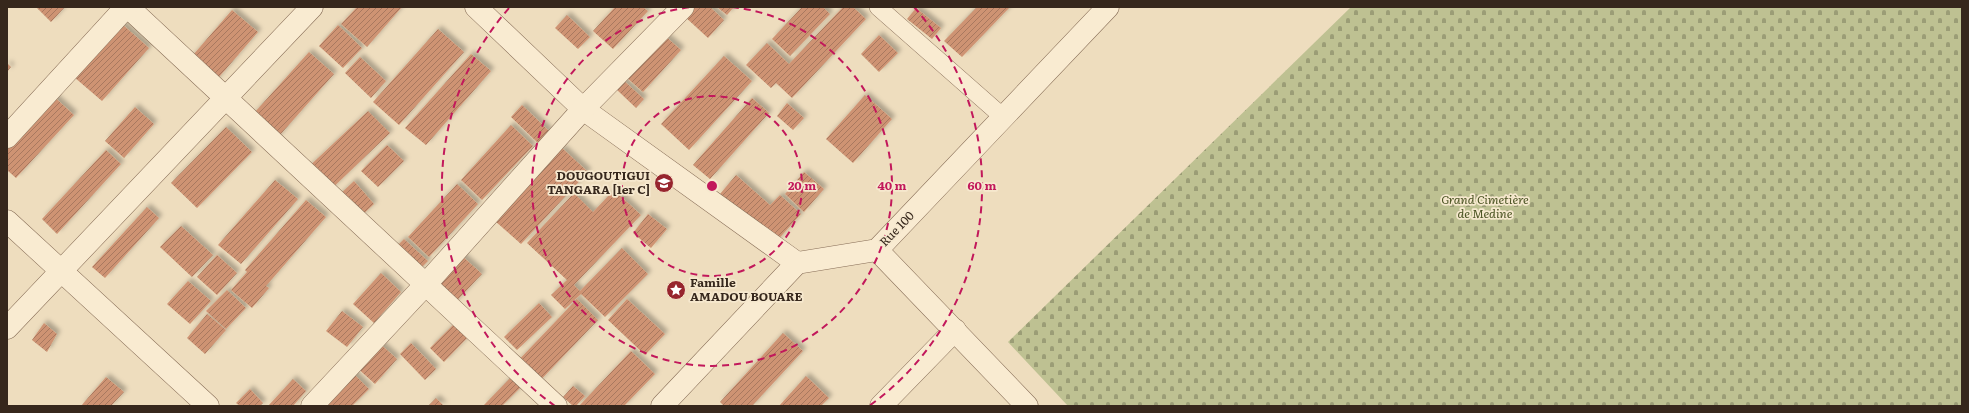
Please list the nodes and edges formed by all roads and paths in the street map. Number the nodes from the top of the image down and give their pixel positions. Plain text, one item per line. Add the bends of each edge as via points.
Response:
1 (127, 7) edge
2 (312, 7) edge
3 (476, 7) edge
4 (683, 7) edge
5 (878, 7) edge
6 (1108, 7) edge
7 (225, 97) junction
8 (583, 109) junction
9 (1003, 117) junction
10 (7, 137) edge
11 (7, 221) edge
12 (877, 250) junction
13 (798, 263) junction
14 (60, 270) junction
15 (426, 284) junction
16 (7, 328) edge
17 (955, 330) junction
18 (208, 406) edge
19 (312, 406) edge
20 (556, 406) edge
21 (662, 406) edge
22 (881, 406) edge
23 (1027, 406) edge

1 - 7 street
1 - 10 street
2 - 7 street
3 - 8 street
4 - 8 street
5 - 9 lane
6 - 9 street, Rue 100
7 - 14 street
7 - 15 street
8 - 13 street
8 - 15 street
9 - 12 street, Rue 100
11 - 14 street
12 - 13 street, Rue 100
12 - 17 street
13 - 21 street
14 - 16 street
14 - 18 street
15 - 19 street
15 - 20 street
17 - 22 street
17 - 23 street

